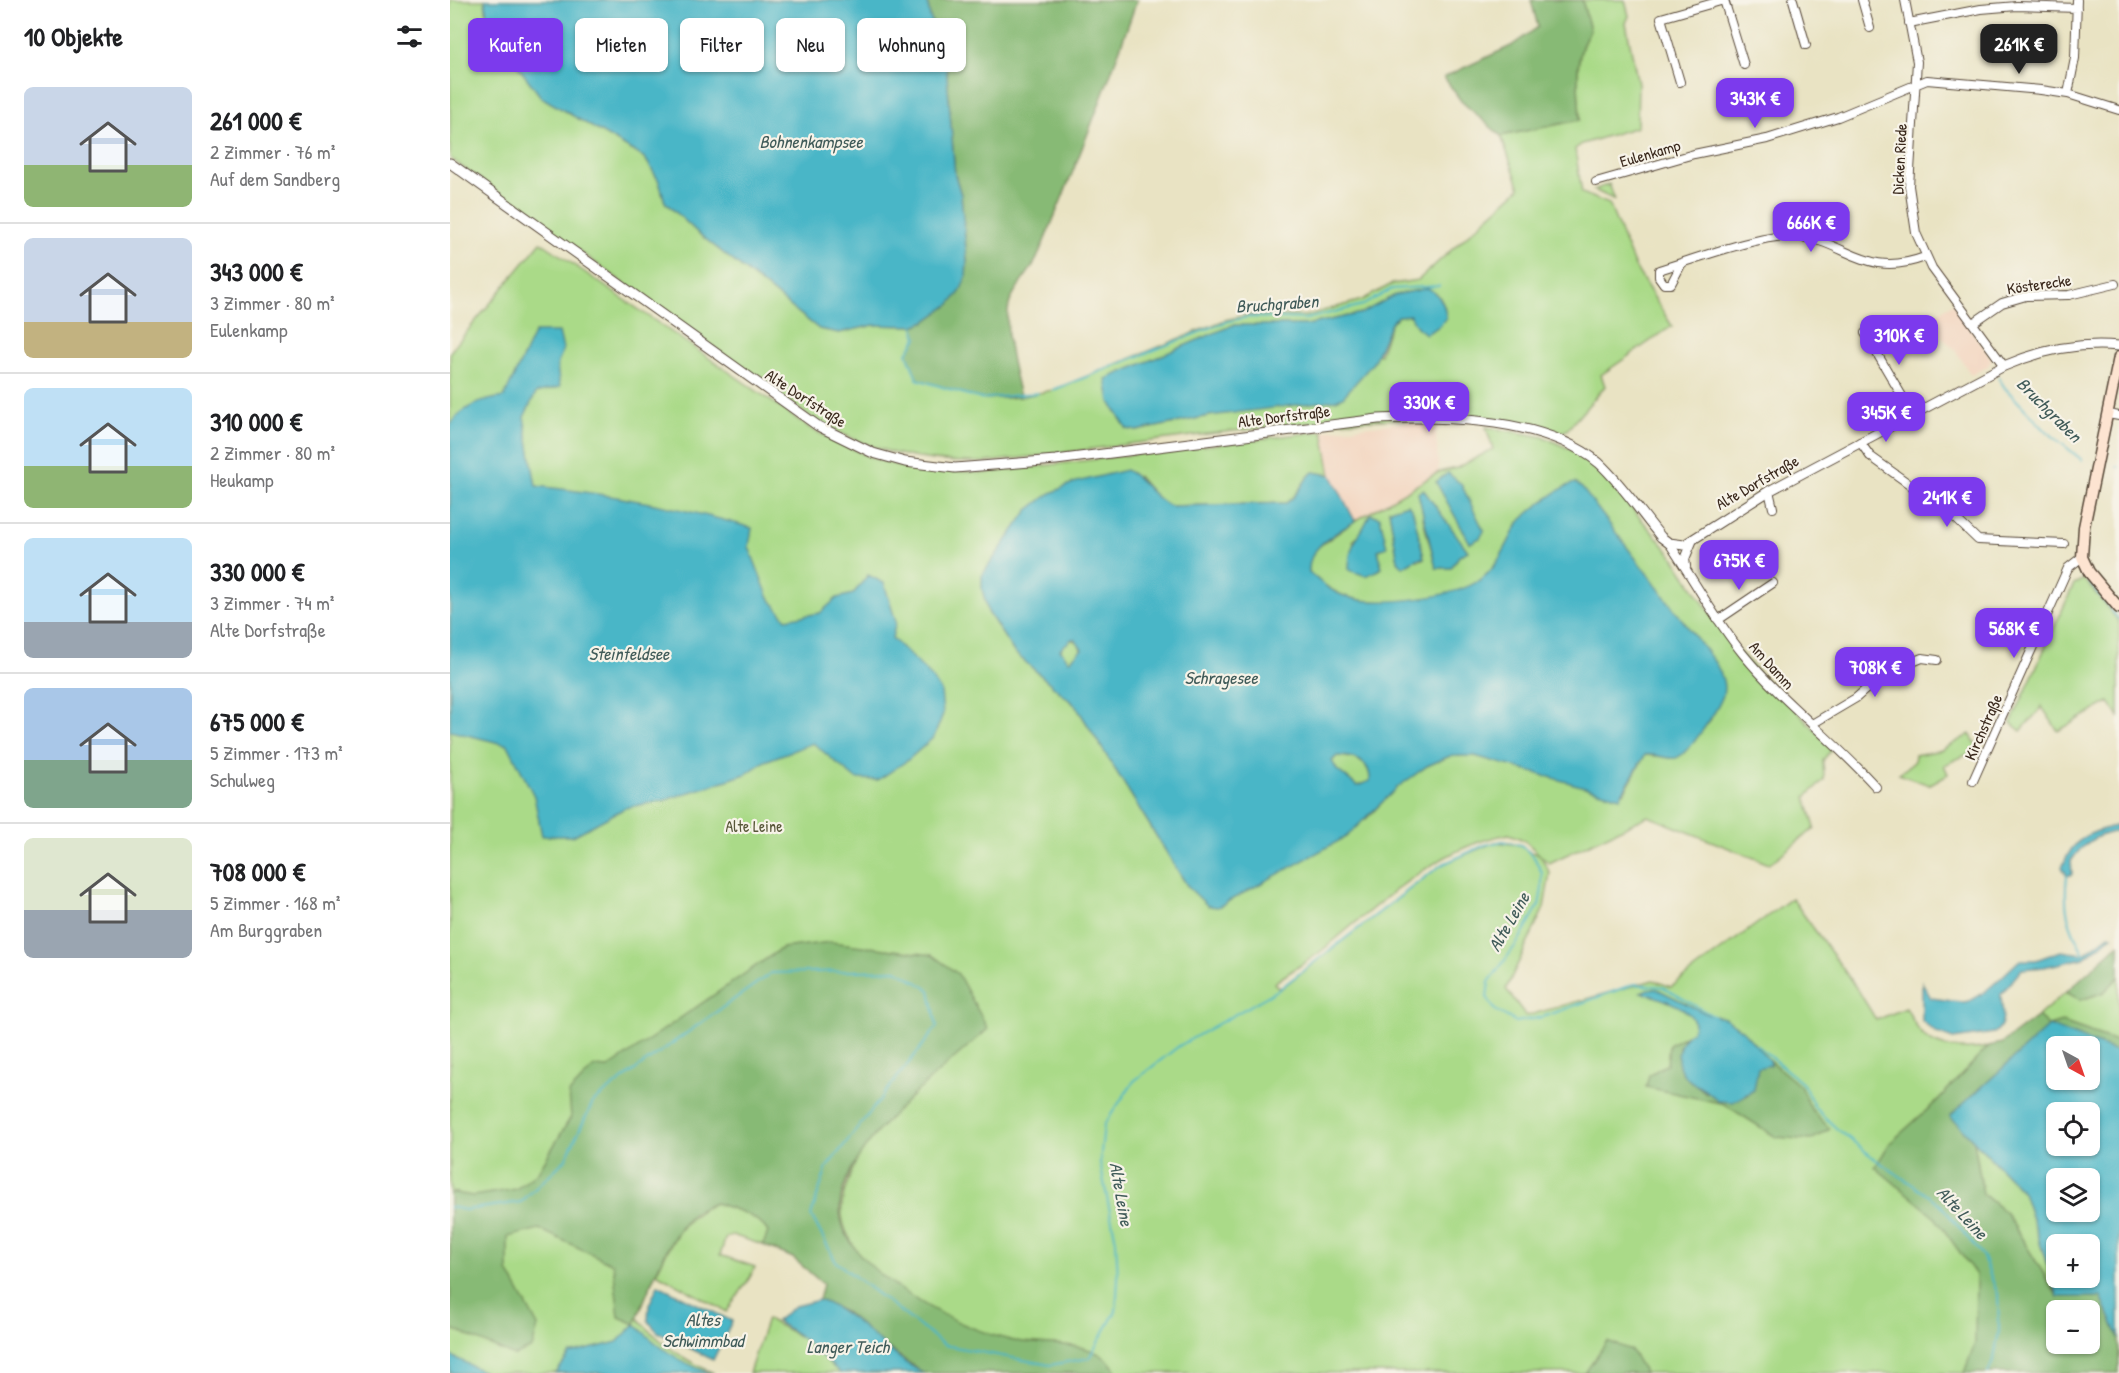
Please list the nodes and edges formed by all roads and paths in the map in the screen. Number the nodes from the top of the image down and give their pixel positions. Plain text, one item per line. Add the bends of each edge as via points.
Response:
1 (1724, 0) edge
2 (1793, 0) edge
3 (1862, 0) edge
4 (1905, 0) edge
5 (2077, 4) edge
6 (1909, 23) junction
7 (1870, 28) dead end
8 (1806, 45) dead end
9 (1744, 65) dead end
10 (1680, 82) dead end
11 (1917, 83) junction
12 (2068, 94) junction
13 (2119, 110) edge
14 (450, 163) edge
15 (1596, 182) dead end
16 (1925, 256) junction
17 (1682, 263) dead end
18 (2115, 284) dead end
19 (1973, 323) junction
20 (1864, 333) dead end
21 (2119, 346) edge
22 (2119, 357) edge
23 (2004, 366) junction
24 (1912, 413) junction
25 (2114, 415) edge
26 (1860, 442) junction
27 (1769, 491) junction
28 (1773, 508) dead end
29 (1692, 542) junction
30 (1669, 543) junction
31 (2064, 544) dead end
32 (2082, 557) junction
33 (1687, 571) junction
34 (1773, 583) dead end
35 (2119, 608) edge
36 (1718, 620) junction
37 (1936, 660) dead end
38 (1812, 724) junction
39 (1973, 782) dead end
40 (1876, 787) dead end

1 - 9 street
1 - 10 street via 1661,18
2 - 8 street
3 - 7 street
4 - 6 street, Dicken Riede
5 - 6 street via 1981,9
5 - 12 street via 2075,58
6 - 11 street, Dicken Riede
11 - 12 street via 1927,80
11 - 15 street, Eulenkamp via 1838,117 1767,139 1694,154
11 - 16 street, Dicken Riede via 1910,205
12 - 13 street
14 - 30 street, Alte Dorfstraße via 818,426 873,453 927,465 984,467 1378,419 1483,423 1547,433 1576,447 1610,475
16 - 17 street via 1885,266 1806,237 1791,236
16 - 19 street, Dicken Riede
18 - 19 street, Kösterecke via 2069,295 2026,296 2002,303
19 - 23 street, Dicken Riede
20 - 24 street
21 - 23 street, Alte Dorfstraße via 2057,348
22 - 25 main road
23 - 24 street, Alte Dorfstraße
24 - 26 street, Alte Dorfstraße
25 - 32 main road via 2084,527
26 - 27 street, Alte Dorfstraße
26 - 31 street via 1870,456 1951,514 1978,540
27 - 28 street
27 - 29 street, Alte Dorfstraße
29 - 30 street
29 - 33 street via 1685,559
30 - 33 street, Am Damm
32 - 35 main road via 2089,572
32 - 39 street, Kirchstraße via 2068,568
33 - 36 street, Am Damm
34 - 36 street
36 - 38 street, Am Damm via 1744,655
37 - 38 street via 1922,658 1882,674 1856,698
38 - 40 street, Am Damm

